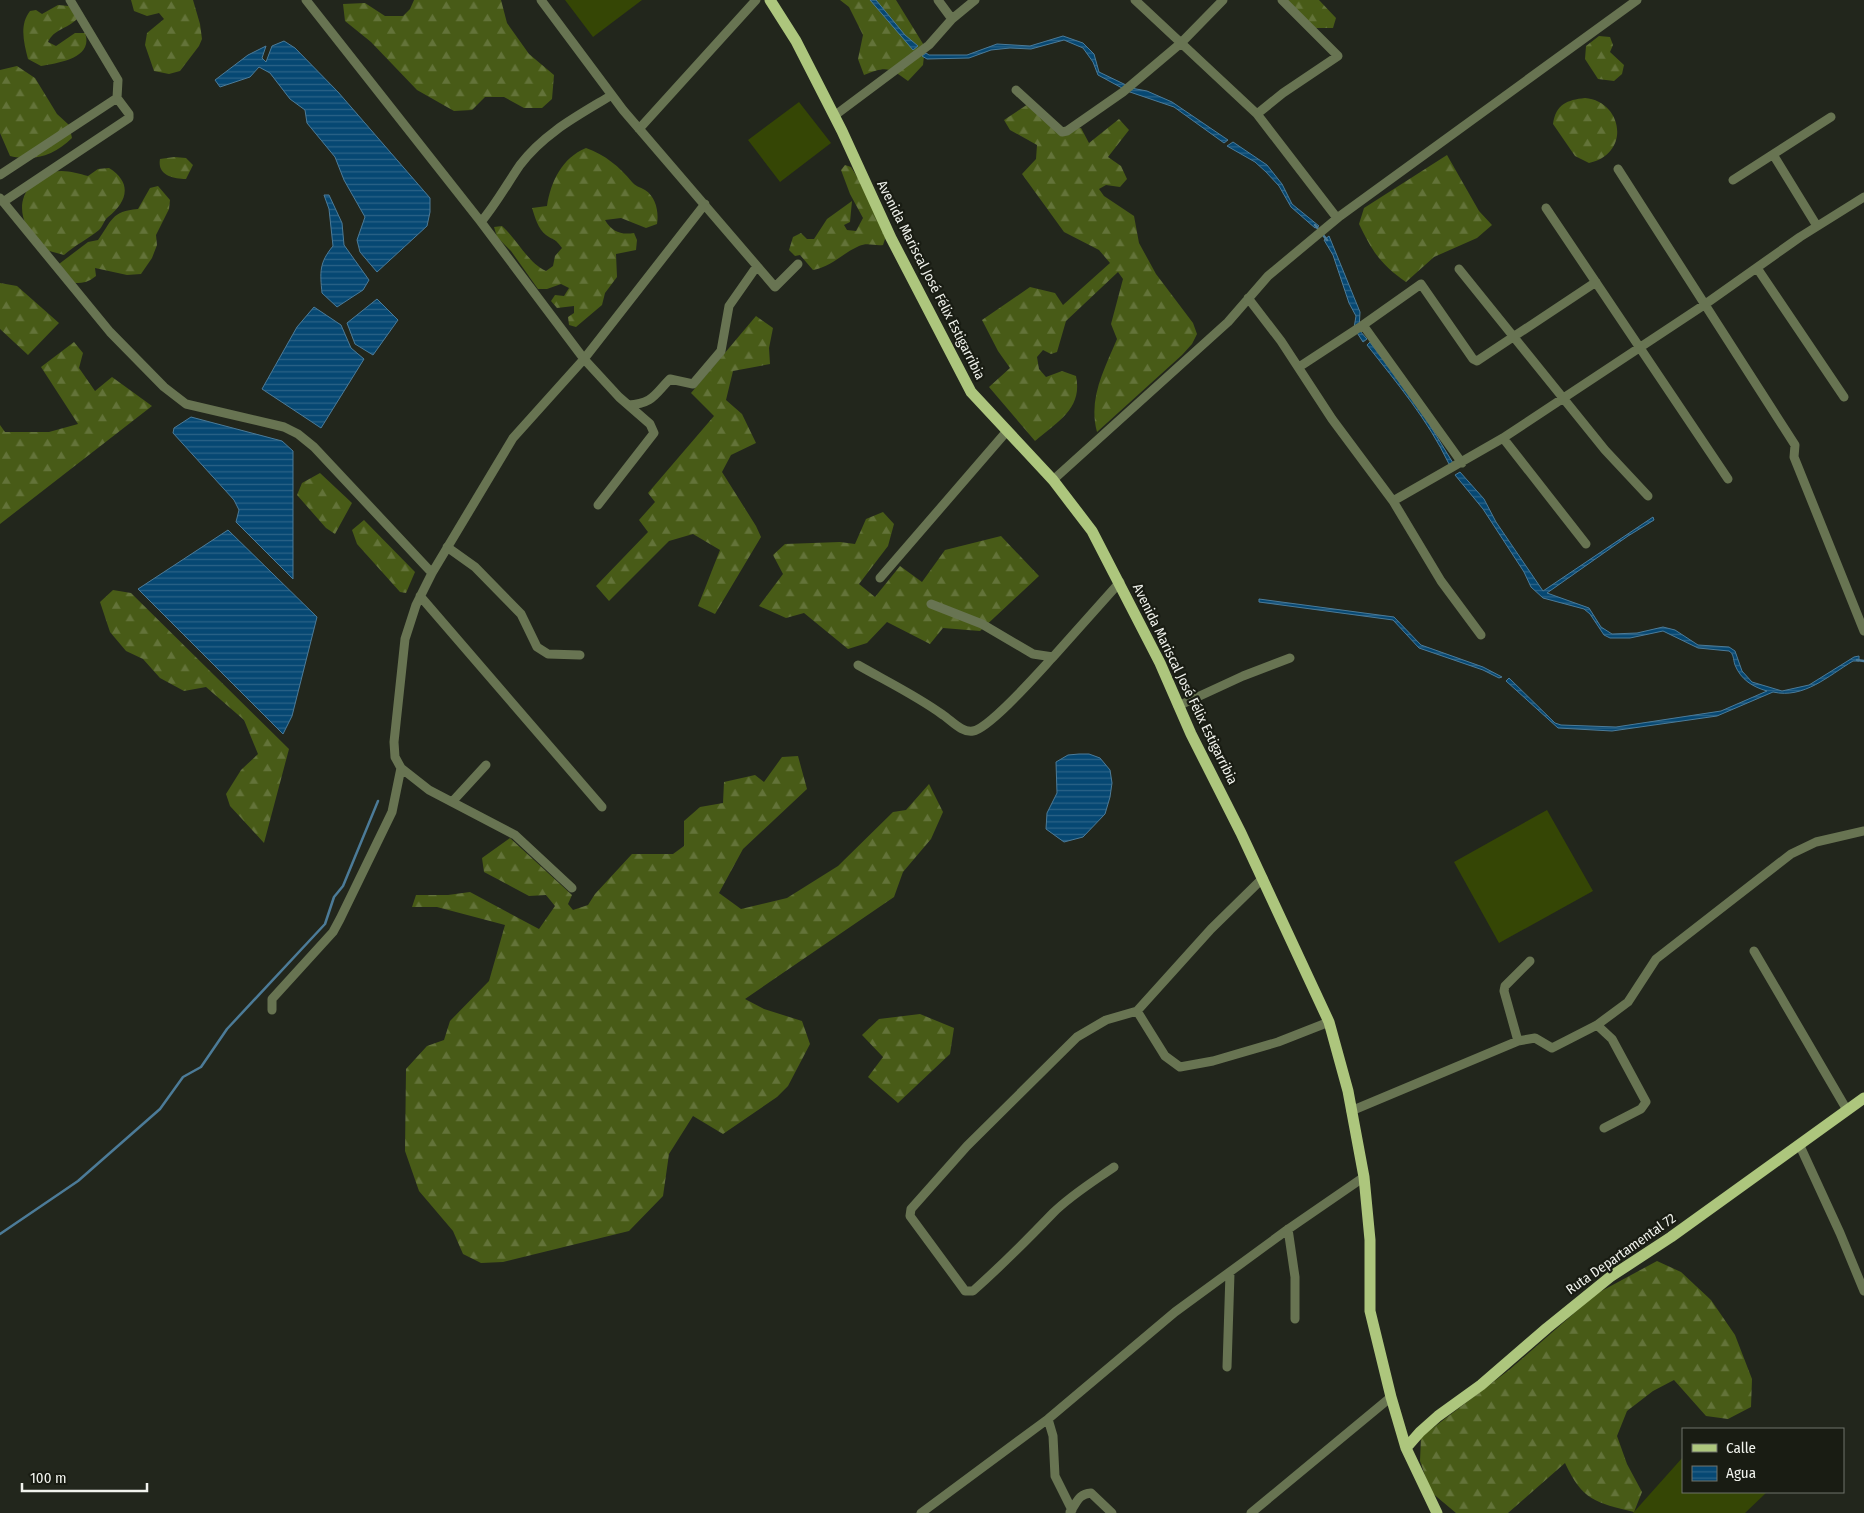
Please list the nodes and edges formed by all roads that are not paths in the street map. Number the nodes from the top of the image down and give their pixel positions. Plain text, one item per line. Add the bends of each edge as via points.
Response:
1 (70, 0) edge
2 (306, 0) edge
3 (542, 0) edge
4 (756, 0) edge
5 (770, 0) edge
6 (938, 0) edge
7 (975, 0) edge
8 (1135, 0) edge
9 (1223, 0) edge
10 (1282, 0) edge
11 (1637, 0) edge
12 (952, 19) junction
13 (1181, 43) junction
14 (1016, 90) dead end
15 (612, 95) junction
16 (118, 98) junction
17 (1257, 114) junction
18 (834, 116) junction
19 (1831, 117) dead end
20 (638, 129) junction
21 (1774, 156) junction
22 (1618, 169) dead end
23 (0, 175) edge
24 (1732, 180) dead end
25 (1864, 197) edge
26 (2, 200) edge
27 (705, 204) junction
28 (1546, 208) dead end
29 (1337, 218) junction
30 (481, 222) junction
31 (1817, 226) junction
32 (798, 264) dead end
33 (757, 266) junction
34 (1757, 268) junction
35 (1458, 269) dead end
36 (1596, 282) junction
37 (1248, 298) junction
38 (1704, 305) junction
39 (1358, 329) junction
40 (1514, 337) junction
41 (1639, 346) junction
42 (584, 359) junction
43 (1299, 367) junction
44 (1844, 397) dead end
45 (1564, 399) junction
46 (628, 404) junction
47 (1007, 431) junction
48 (1503, 438) junction
49 (1457, 466) junction
50 (1728, 479) dead end
51 (1053, 480) junction
52 (1648, 496) dead end
53 (1393, 502) junction
54 (598, 505) dead end
55 (1586, 544) dead end
56 (447, 547) junction
57 (432, 573) junction
58 (880, 578) dead end
59 (1120, 582) junction
60 (420, 596) junction
61 (931, 604) dead end
62 (1864, 632) edge
63 (1481, 635) dead end
64 (580, 655) dead end
65 (1053, 656) junction
66 (1290, 658) dead end
67 (858, 665) dead end
68 (1178, 706) junction
69 (486, 765) dead end
70 (401, 768) junction
71 (452, 802) junction
72 (602, 807) dead end
73 (1864, 831) edge
74 (1263, 878) junction
75 (572, 888) dead end
76 (1754, 951) dead end
77 (1530, 961) dead end
78 (272, 1010) dead end
79 (1137, 1011) junction
80 (1330, 1022) junction
81 (1597, 1025) junction
82 (1518, 1041) junction
83 (1864, 1098) edge
84 (1846, 1110) junction
85 (1351, 1111) junction
86 (1604, 1128) dead end
87 (1800, 1146) junction
88 (1114, 1167) dead end
89 (1364, 1178) junction
90 (1288, 1229) junction
91 (1230, 1273) junction
92 (1864, 1291) edge
93 (1295, 1319) dead end
94 (1227, 1367) dead end
95 (1390, 1397) junction
96 (1048, 1419) junction
97 (1406, 1448) junction
98 (1070, 1512) edge
99 (1439, 1512) edge
100 (921, 1513) edge
101 (1112, 1513) edge
102 (1251, 1513) edge

1 - 16 street via 118,80
2 - 30 street
3 - 15 street
4 - 20 street
5 - 18 main road, Avenida Mariscal José Félix Estigarribia via 796,41
6 - 12 street
7 - 12 street
8 - 13 street
9 - 13 street
10 - 17 street via 1338,56
11 - 29 street
12 - 18 street via 929,44
13 - 14 street via 1123,92 1064,132
13 - 17 street
15 - 20 street
15 - 30 street via 547,137 521,164
16 - 23 street
16 - 26 street via 130,114 129,118
17 - 29 street
18 - 47 main road, Avenida Mariscal José Félix Estigarribia via 891,238 961,375 971,392
19 - 21 street via 1791,141
20 - 27 street
21 - 24 street
21 - 31 street
22 - 38 street
25 - 31 street
26 - 57 street via 110,332 164,387 186,404 284,427 298,434
27 - 33 street
27 - 42 street
28 - 36 street
29 - 37 street via 1268,276
30 - 42 street
31 - 34 street
32 - 33 street via 775,287
33 - 46 street via 729,306 721,351 699,380 693,384 670,379 654,397 642,404
34 - 38 street
34 - 44 street
35 - 40 street
36 - 40 street
36 - 41 street
37 - 43 street
37 - 51 street via 1228,322
38 - 41 street
38 - 62 street via 1795,445 1794,457
39 - 40 street via 1421,284 1473,359 1480,359
39 - 43 street
39 - 49 street
40 - 45 street
41 - 45 street
41 - 50 street
42 - 46 street
42 - 56 street via 513,438
43 - 53 street via 1332,419
45 - 48 street
45 - 52 street
46 - 54 street via 650,424 654,433
47 - 51 main road, Avenida Mariscal José Félix Estigarribia
47 - 58 street
48 - 49 street
48 - 55 street
49 - 53 street
51 - 59 main road, Avenida Mariscal José Félix Estigarribia via 1092,531
53 - 63 street via 1441,582
56 - 57 street
56 - 64 street via 475,567 521,614 537,648 548,654
57 - 60 street
59 - 65 street
59 - 68 main road, Avenida Mariscal José Félix Estigarribia
60 - 70 street via 405,639 399,681 394,750
60 - 72 street
61 - 65 street via 982,624 1033,654
65 - 67 street via 999,712 981,728 971,732
66 - 68 street
68 - 74 main road, Avenida Mariscal José Félix Estigarribia
69 - 71 street
70 - 71 street via 429,790
70 - 78 street via 392,812 340,919 333,932 272,999
71 - 75 street via 515,835
73 - 81 street via 1816,842 1791,854 1656,959 1628,1002
74 - 79 street via 1211,929
74 - 80 main road, Avenida Mariscal José Félix Estigarribia
76 - 84 street
77 - 82 street via 1504,990
79 - 80 street via 1165,1056 1180,1067 1278,1042
79 - 88 street via 1106,1020 1076,1037 967,1146 911,1210 910,1216 965,1291 973,1290 1014,1255 1072,1196
80 - 85 main road, Avenida Mariscal José Félix Estigarribia
81 - 82 street via 1552,1048 1535,1038
81 - 86 street via 1612,1040 1646,1102
82 - 85 street
83 - 84 main road, Ruta Departamental 72
84 - 87 main road, Ruta Departamental 72
85 - 89 main road, Avenida Mariscal José Félix Estigarribia
87 - 92 street
87 - 97 main road, Ruta Departamental 72 via 1610,1277 1481,1386 1432,1422
89 - 90 street
89 - 95 main road, Avenida Mariscal José Félix Estigarribia via 1370,1240 1370,1311
90 - 91 street
90 - 93 street via 1295,1277
91 - 94 street
91 - 96 street via 1175,1312
95 - 97 main road, Avenida Mariscal José Félix Estigarribia
95 - 102 street
96 - 98 street via 1053,1436 1055,1476
96 - 100 street
97 - 99 main road, Avenida Mariscal José Félix Estigarribia
98 - 101 street via 1078,1498 1084,1493 1091,1493

